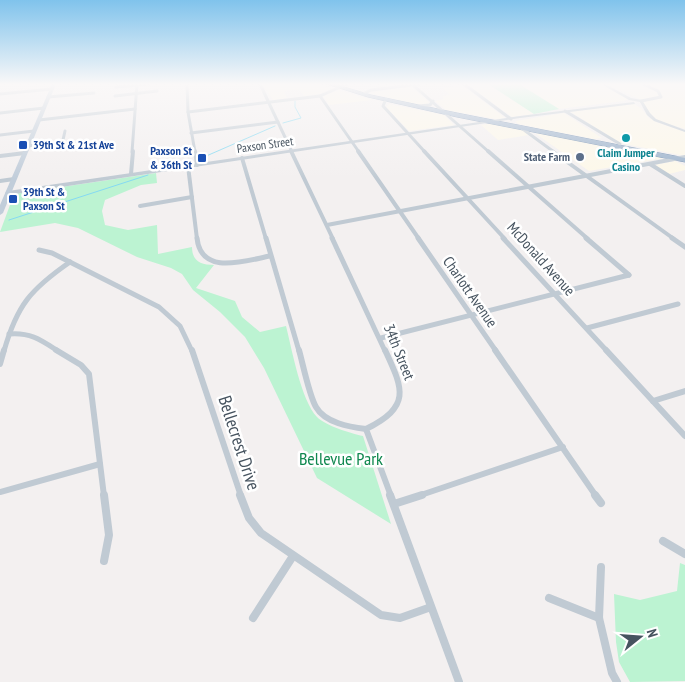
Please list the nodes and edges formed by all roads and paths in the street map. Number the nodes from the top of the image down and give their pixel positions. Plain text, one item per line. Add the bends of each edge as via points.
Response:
1 (41, 116) edge
2 (72, 116) edge
3 (135, 116) edge
4 (189, 116) edge
5 (275, 116) edge
6 (333, 116) edge
7 (392, 116) edge
8 (449, 116) edge
9 (469, 116) edge
10 (507, 116) edge
11 (532, 116) edge
12 (572, 116) edge
13 (649, 116) edge
14 (511, 119) junction
15 (39, 120) junction
16 (495, 121) junction
17 (278, 122) junction
18 (461, 126) junction
19 (522, 126) junction
20 (65, 131) dead end
21 (539, 131) junction
22 (685, 131) edge
23 (34, 132) junction
24 (191, 133) junction
25 (409, 134) junction
26 (0, 135) edge
27 (601, 137) junction
28 (537, 138) junction
29 (351, 142) junction
30 (28, 146) junction
31 (291, 151) junction
32 (25, 153) junction
33 (0, 156) edge
34 (242, 158) junction
35 (683, 158) edge
36 (650, 164) junction
37 (197, 165) junction
38 (188, 166) junction
39 (131, 174) junction
40 (589, 176) junction
41 (14, 180) junction
42 (0, 181) edge
43 (685, 186) edge
44 (530, 188) junction
45 (8, 193) junction
46 (192, 198) junction
47 (468, 199) junction
48 (140, 206) dead end
49 (1, 210) edge
50 (398, 212) junction
51 (327, 225) junction
52 (685, 247) edge
53 (39, 250) dead end
54 (270, 256) junction
55 (70, 262) junction
56 (556, 294) junction
57 (678, 304) dead end
58 (471, 315) junction
59 (587, 328) junction
60 (9, 334) junction
61 (381, 338) junction
62 (0, 364) edge
63 (685, 391) edge
64 (653, 401) junction
65 (366, 429) junction
66 (685, 436) edge
67 (562, 447) junction
68 (100, 464) junction
69 (0, 492) edge
70 (601, 502) dead end
71 (394, 504) junction
72 (663, 541) dead end
73 (685, 554) edge
74 (292, 556) junction
75 (104, 561) dead end
76 (601, 567) dead end
77 (549, 598) dead end
78 (431, 607) junction
79 (253, 618) dead end
80 (599, 618) junction
81 (459, 682) edge
82 (617, 682) edge

1 - 15 main road
2 - 15 street
3 - 39 street
4 - 24 street
5 - 17 street, 34th Street
6 - 29 street, Charlott Avenue
7 - 25 street, McDonald Avenue
8 - 18 street
9 - 16 highway
10 - 14 street
11 - 14 street, Paxson Street
12 - 27 street
13 - 22 street
14 - 16 street, Paxson Street
14 - 19 highway
15 - 23 main road
16 - 18 street, Paxson Street
16 - 19 highway
17 - 24 street
17 - 31 street, 34th Street
18 - 25 street, Paxson Street
18 - 44 street
19 - 21 highway
19 - 27 highway
19 - 28 street
20 - 30 street via 63,140 59,142
21 - 28 street via 533,133
21 - 35 highway
23 - 26 street
23 - 30 main road
24 - 37 street
25 - 29 street, Paxson Street
25 - 47 street, McDonald Avenue
27 - 35 highway
28 - 40 street
29 - 31 street, Paxson Street
29 - 50 street, Charlott Avenue
30 - 32 main road
31 - 34 street, Paxson Street
31 - 51 street, 34th Street
32 - 33 street
32 - 41 main road
34 - 37 street, Paxson Street
34 - 54 street
35 - 36 street
36 - 40 street
36 - 43 street
37 - 38 street, Paxson Street
38 - 39 street, Paxson Street
38 - 46 street
39 - 45 street, Paxson Street
40 - 44 street
40 - 52 street
41 - 42 street
41 - 45 main road
44 - 47 street
44 - 56 street via 629,275
45 - 49 main road
46 - 48 street
46 - 54 street via 201,255 226,263
47 - 50 street
47 - 56 street, McDonald Avenue
50 - 51 street
50 - 58 street, Charlott Avenue
51 - 61 street, 34th Street
53 - 55 street, Bellecrest Drive
54 - 65 street via 316,408 326,419
55 - 60 street via 32,293 18,312
55 - 74 street, Bellecrest Drive via 160,307 181,325 249,518 261,532
56 - 58 street
56 - 59 street, McDonald Avenue
57 - 59 street
58 - 61 street
58 - 67 street, Charlott Avenue
59 - 64 street, McDonald Avenue
60 - 62 street
60 - 68 street via 34,336 86,370 91,382
61 - 65 street, 34th Street via 401,392 397,406 384,420
63 - 64 street
64 - 66 street, McDonald Avenue
65 - 71 street
67 - 70 street, Charlott Avenue
67 - 71 street
68 - 69 street
68 - 75 street via 109,535
71 - 78 street
72 - 73 street
74 - 78 street, Bellecrest Drive via 389,618 404,618
74 - 79 street
76 - 80 street
77 - 80 street
78 - 81 street
80 - 82 street

